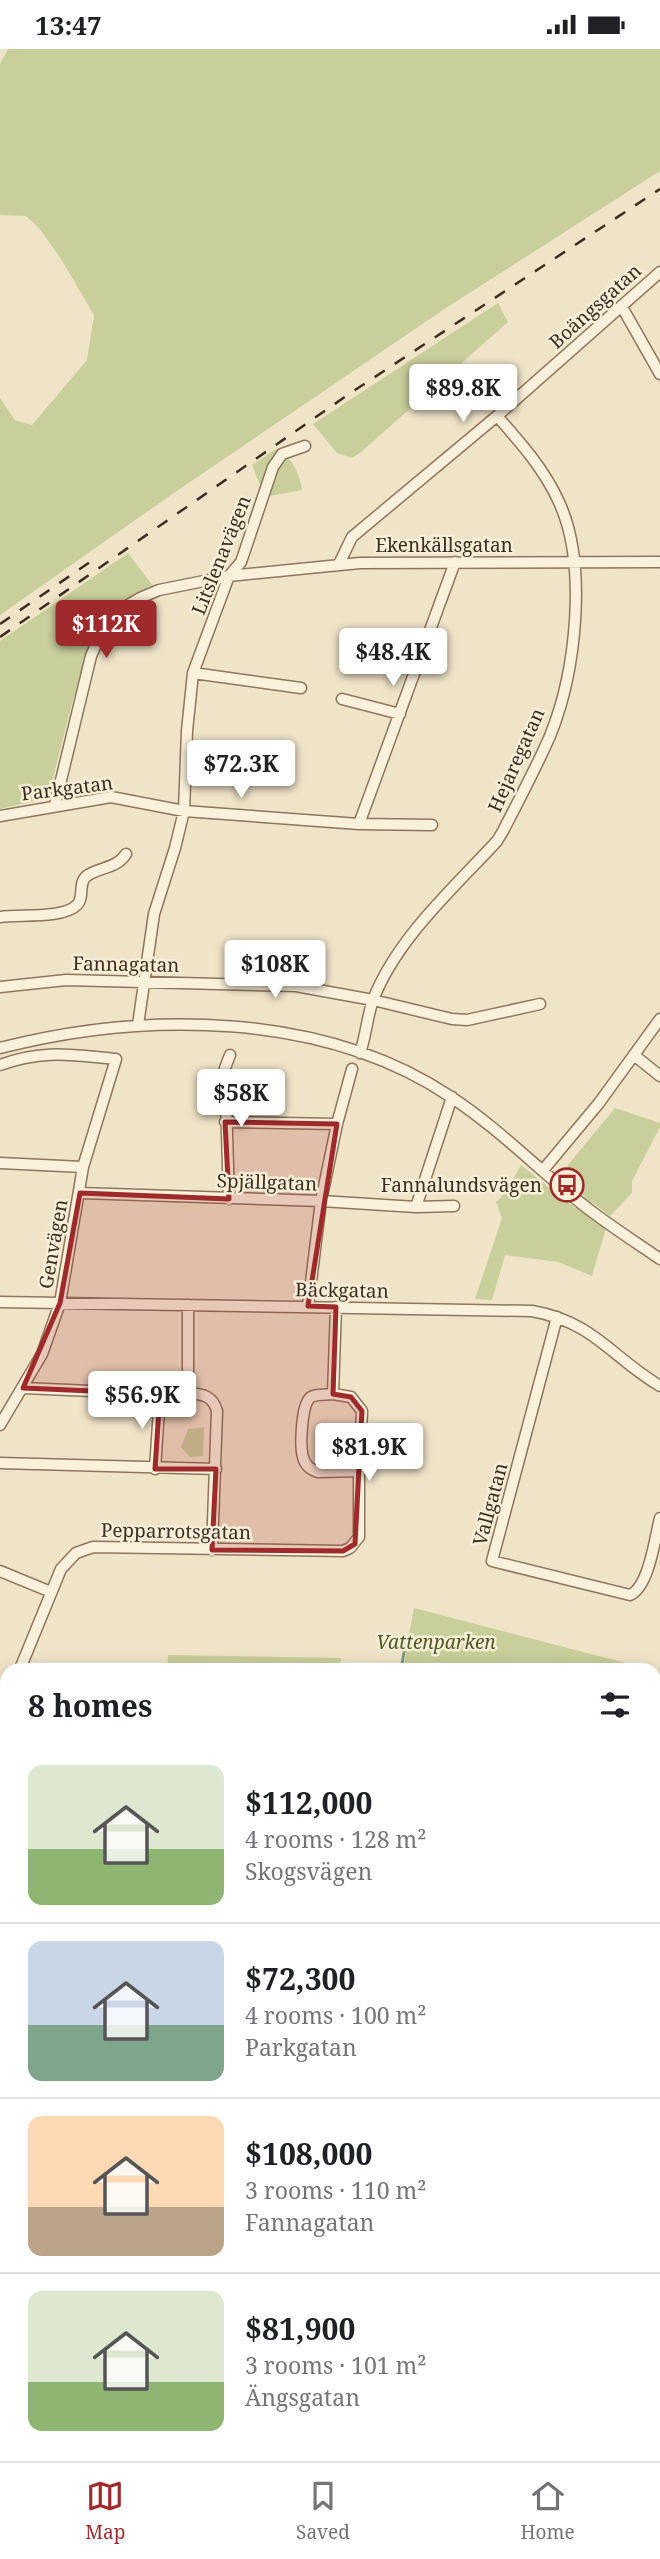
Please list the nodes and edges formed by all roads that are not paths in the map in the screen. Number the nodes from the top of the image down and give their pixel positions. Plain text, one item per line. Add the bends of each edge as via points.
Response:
1 (660, 272) edge
2 (622, 307) junction
3 (660, 374) edge
4 (497, 416) junction
5 (305, 446) dead end
6 (455, 562) junction
7 (574, 562) junction
8 (660, 562) edge
9 (339, 564) junction
10 (229, 576) junction
11 (193, 673) junction
12 (300, 688) dead end
13 (342, 699) dead end
14 (400, 714) junction
15 (55, 805) junction
16 (184, 811) junction
17 (0, 816) edge
18 (359, 824) junction
19 (432, 825) dead end
20 (126, 854) dead end
21 (0, 917) edge
22 (144, 981) junction
23 (0, 987) edge
24 (373, 1000) junction
25 (540, 1004) dead end
26 (660, 1019) edge
27 (138, 1025) junction
28 (0, 1048) edge
29 (360, 1053) junction
30 (230, 1055) dead end
31 (634, 1055) junction
32 (0, 1065) edge
33 (352, 1069) dead end
34 (660, 1076) edge
35 (452, 1097) junction
36 (225, 1122) junction
37 (337, 1124) junction
38 (0, 1163) edge
39 (83, 1167) junction
40 (544, 1169) junction
41 (80, 1193) junction
42 (229, 1199) junction
43 (321, 1201) junction
44 (454, 1206) dead end
45 (416, 1207) junction
46 (660, 1259) edge
47 (0, 1302) edge
48 (60, 1303) junction
49 (188, 1305) junction
50 (308, 1306) junction
51 (336, 1307) junction
52 (557, 1317) junction
53 (660, 1386) edge
54 (23, 1388) junction
55 (188, 1393) junction
56 (160, 1394) junction
57 (333, 1394) junction
58 (0, 1425) edge
59 (0, 1463) edge
60 (155, 1469) junction
61 (216, 1469) junction
62 (359, 1471) junction
63 (660, 1518) edge
64 (212, 1550) junction
65 (0, 1571) edge
66 (51, 1593) junction
67 (22, 1663) edge

1 - 2 street, Boängsgatan
2 - 3 street
2 - 4 street, Boängsgatan
4 - 7 street, Hejaregatan via 538,464 558,499
4 - 9 street, Boängsgatan via 352,537
5 - 10 street, Litslenavägen via 282,454 273,467 242,562
6 - 7 street, Ekenkällsgatan
6 - 9 street, Ekenkällsgatan
6 - 14 street
7 - 8 street, Ekenkällsgatan
7 - 24 street, Hejaregatan via 577,581 570,668 545,746 497,841 415,931
9 - 10 street, Ekenkällsgatan
10 - 11 street, Litslenavägen
10 - 15 street, Ekenkällsgatan via 139,598 118,611 103,629 91,656
11 - 12 street
11 - 16 street, Litslenavägen
13 - 14 street
14 - 18 street
15 - 16 street, Parkgatan via 120,797
15 - 17 street, Parkgatan
16 - 18 street, Parkgatan
16 - 22 street, Litslenavägen via 154,914
18 - 19 street, Parkgatan
20 - 21 street via 86,876 75,908
22 - 23 street, Fannagatan via 66,980
22 - 24 street, Fannagatan via 296,986
22 - 27 street, Litslenavägen
24 - 25 street, Fannagatan via 467,1020
24 - 29 street, Hejaregatan
26 - 31 street
27 - 28 street
27 - 29 street via 246,1027
29 - 35 street
30 - 36 street via 225,1068
31 - 34 street
31 - 40 street
32 - 39 street, Genvägen via 51,1053 116,1059
33 - 37 street
35 - 40 street
35 - 45 street
36 - 37 street
36 - 42 street
37 - 43 street
38 - 39 street
39 - 41 street, Genvägen
40 - 46 street via 584,1205
41 - 42 street, Spjällgatan
41 - 48 street, Genvägen
42 - 43 street, Spjällgatan
43 - 45 street, Spjällgatan
43 - 50 street
44 - 45 street, Spjällgatan
47 - 48 street, Bäckgatan
48 - 49 street, Bäckgatan
48 - 54 street, Genvägen via 42,1355
49 - 50 street, Bäckgatan
49 - 55 street
50 - 51 street, Bäckgatan
51 - 52 street, Bäckgatan via 531,1311
51 - 57 street
52 - 53 street, Bäckgatan via 584,1329
52 - 63 street, Vallgatan via 492,1561 630,1595 644,1583
54 - 56 street
54 - 58 street, Genvägen
55 - 56 street
55 - 61 street via 207,1396 215,1405
56 - 60 street
57 - 62 street via 351,1397 362,1411
57 - 62 street via 307,1402 302,1456 318,1472
59 - 60 street
60 - 61 street
61 - 64 street
62 - 64 street, Pepparrotsgatan via 359,1538 350,1548
64 - 66 street, Pepparrotsgatan via 93,1547 68,1559
65 - 66 street
66 - 67 street, Pepparrotsgatan

